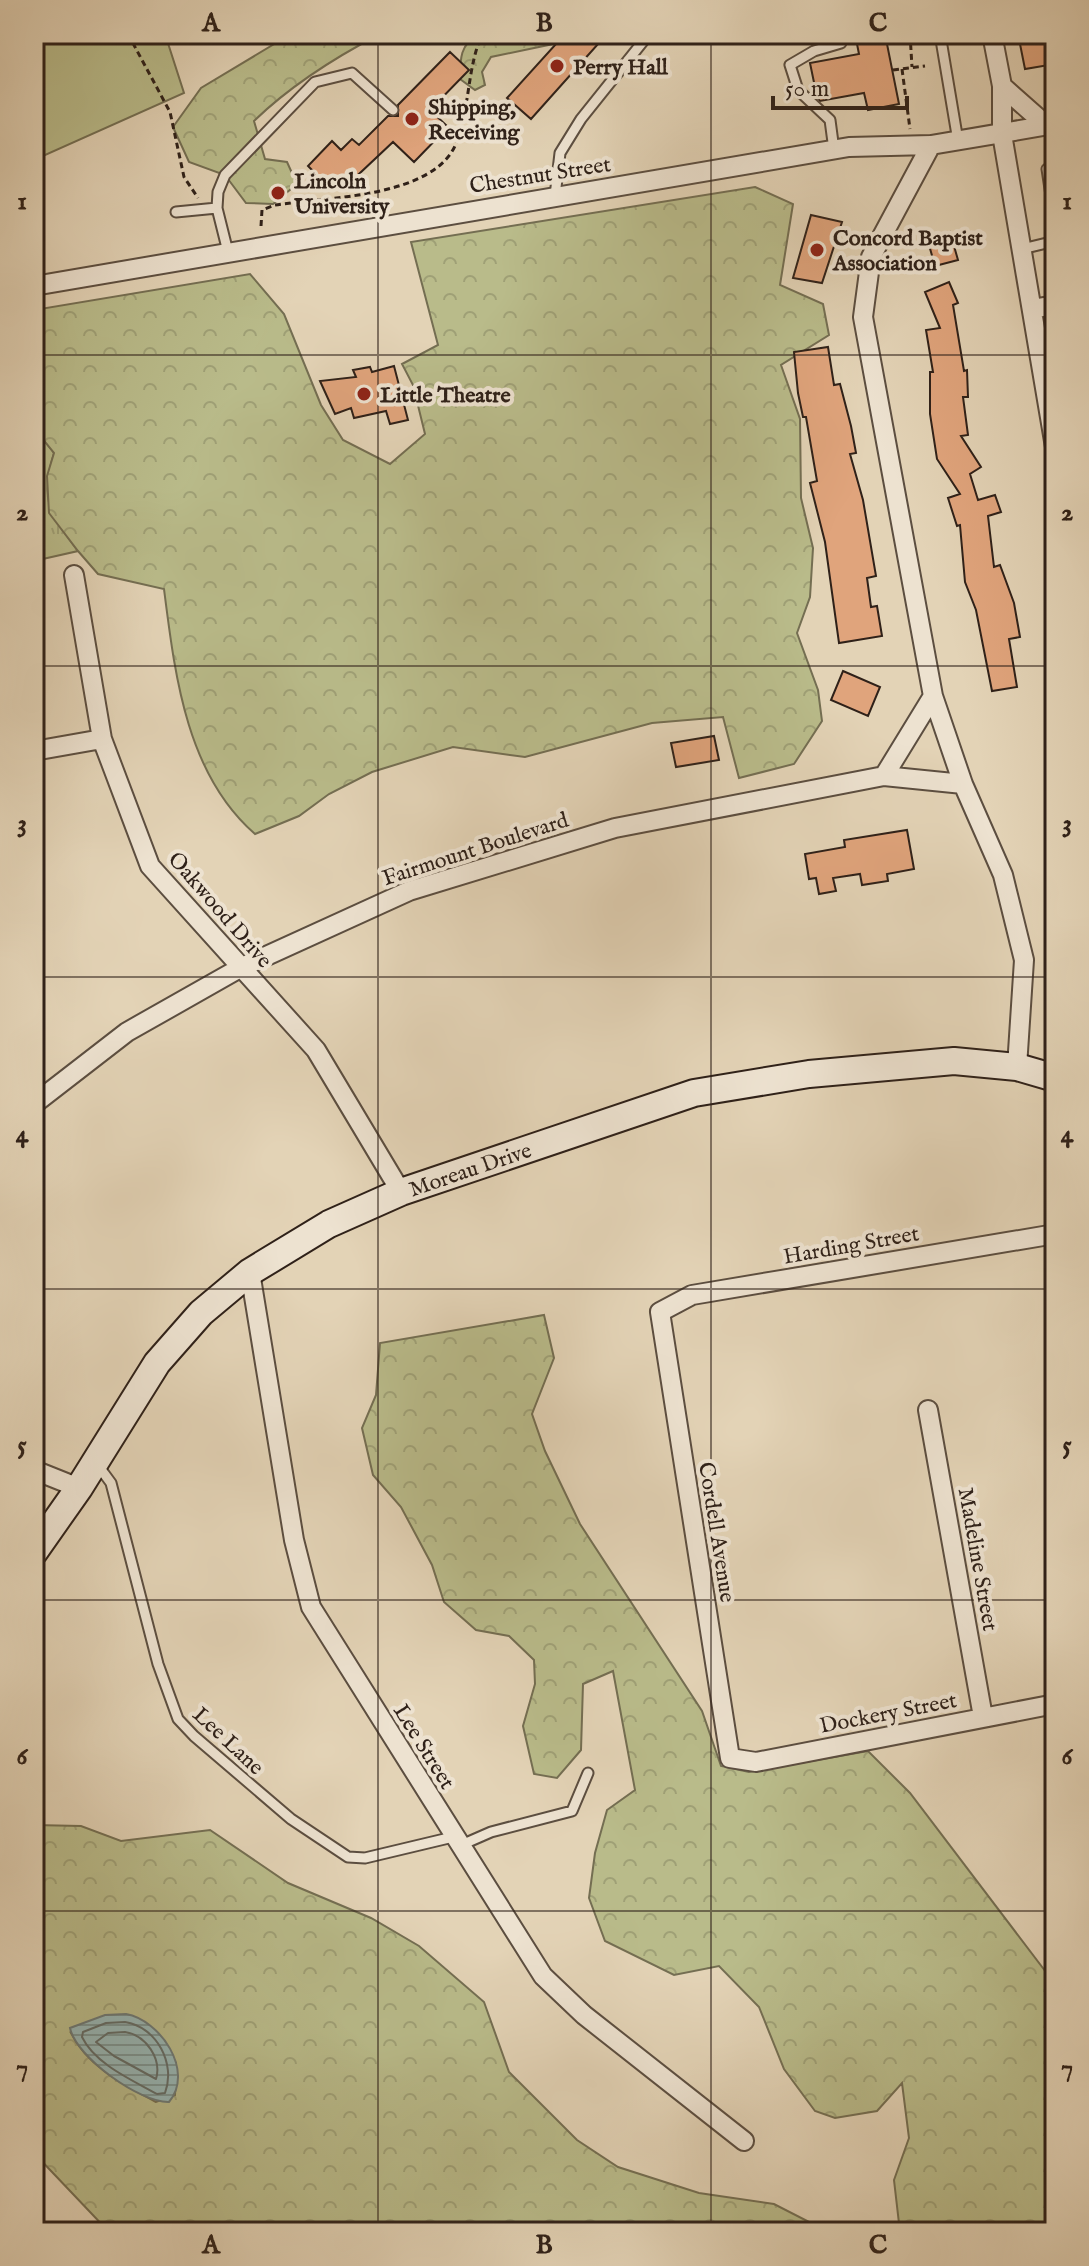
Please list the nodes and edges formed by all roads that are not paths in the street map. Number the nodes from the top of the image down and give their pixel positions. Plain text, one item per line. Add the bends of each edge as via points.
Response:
1 (649, 34) edge
2 (940, 34) edge
3 (992, 34) edge
4 (841, 43) dead end
5 (1002, 86) junction
6 (393, 110) dead end
7 (1050, 125) edge
8 (1002, 134) junction
9 (958, 141) junction
10 (922, 146) junction
11 (834, 150) junction
12 (1055, 167) edge
13 (555, 196) junction
14 (217, 208) junction
15 (176, 212) dead end
16 (1055, 222) edge
17 (1055, 241) edge
18 (1022, 249) junction
19 (228, 252) junction
20 (34, 286) edge
21 (1055, 305) edge
22 (1032, 309) junction
23 (1055, 447) edge
24 (74, 575) dead end
25 (933, 696) junction
26 (102, 739) junction
27 (34, 751) edge
28 (884, 776) junction
29 (963, 784) junction
30 (240, 968) junction
31 (1017, 1067) junction
32 (1055, 1078) edge
33 (34, 1104) edge
34 (401, 1192) junction
35 (1055, 1234) edge
36 (250, 1272) junction
37 (660, 1312) joint
38 (928, 1410) dead end
39 (95, 1461) junction
40 (34, 1470) edge
41 (79, 1488) junction
42 (34, 1552) edge
43 (1055, 1704) edge
44 (983, 1717) junction
45 (730, 1758) joint
46 (588, 1773) dead end
47 (456, 1842) junction
48 (744, 2141) dead end

1 - 13 lane via 560,153
2 - 9 lane
3 - 5 street
4 - 11 lane via 790,65 798,90 830,120
5 - 7 street
5 - 8 street
6 - 14 lane via 352,73 315,82 225,175
7 - 8 street, Chestnut Street
8 - 9 street, Chestnut Street
8 - 18 street
9 - 10 street, Chestnut Street
10 - 11 street, Chestnut Street
10 - 25 street via 871,257 863,317
11 - 13 street, Chestnut Street
12 - 16 lane via 1047,169
13 - 19 street, Chestnut Street
14 - 15 lane
14 - 19 lane
17 - 18 lane
18 - 22 street
19 - 20 street, Chestnut Street
21 - 22 street
22 - 23 street
24 - 26 street, Oakwood Drive
25 - 28 street
25 - 29 street
26 - 27 street
26 - 30 street, Oakwood Drive via 150,866
28 - 29 street, Fairmount Boulevard
28 - 30 street, Fairmount Boulevard via 615,828 409,891
29 - 31 street via 1003,875 1024,960
30 - 33 street, Fairmount Boulevard via 127,1032
30 - 34 street, Oakwood Drive via 316,1050
31 - 32 main road, Moreau Drive
31 - 34 main road, Moreau Drive via 954,1061 809,1074 694,1093
34 - 36 main road, Moreau Drive via 329,1224
35 - 37 street, Harding Street via 692,1295
36 - 39 main road, Moreau Drive via 201,1313 157,1363
36 - 47 street, Lee Street via 294,1540 311,1607
37 - 45 street, Cordell Avenue
38 - 44 street, Madeline Street
39 - 41 main road, Moreau Drive
39 - 47 lane, Lee Lane via 111,1483 158,1664 186,1728 291,1819 348,1857
40 - 41 street
41 - 42 main road, Moreau Drive
43 - 44 street, Dockery Street
44 - 45 street, Dockery Street via 756,1762
46 - 47 lane, Lee Lane via 572,1811
47 - 48 street, Lee Street via 543,1976 584,2015

